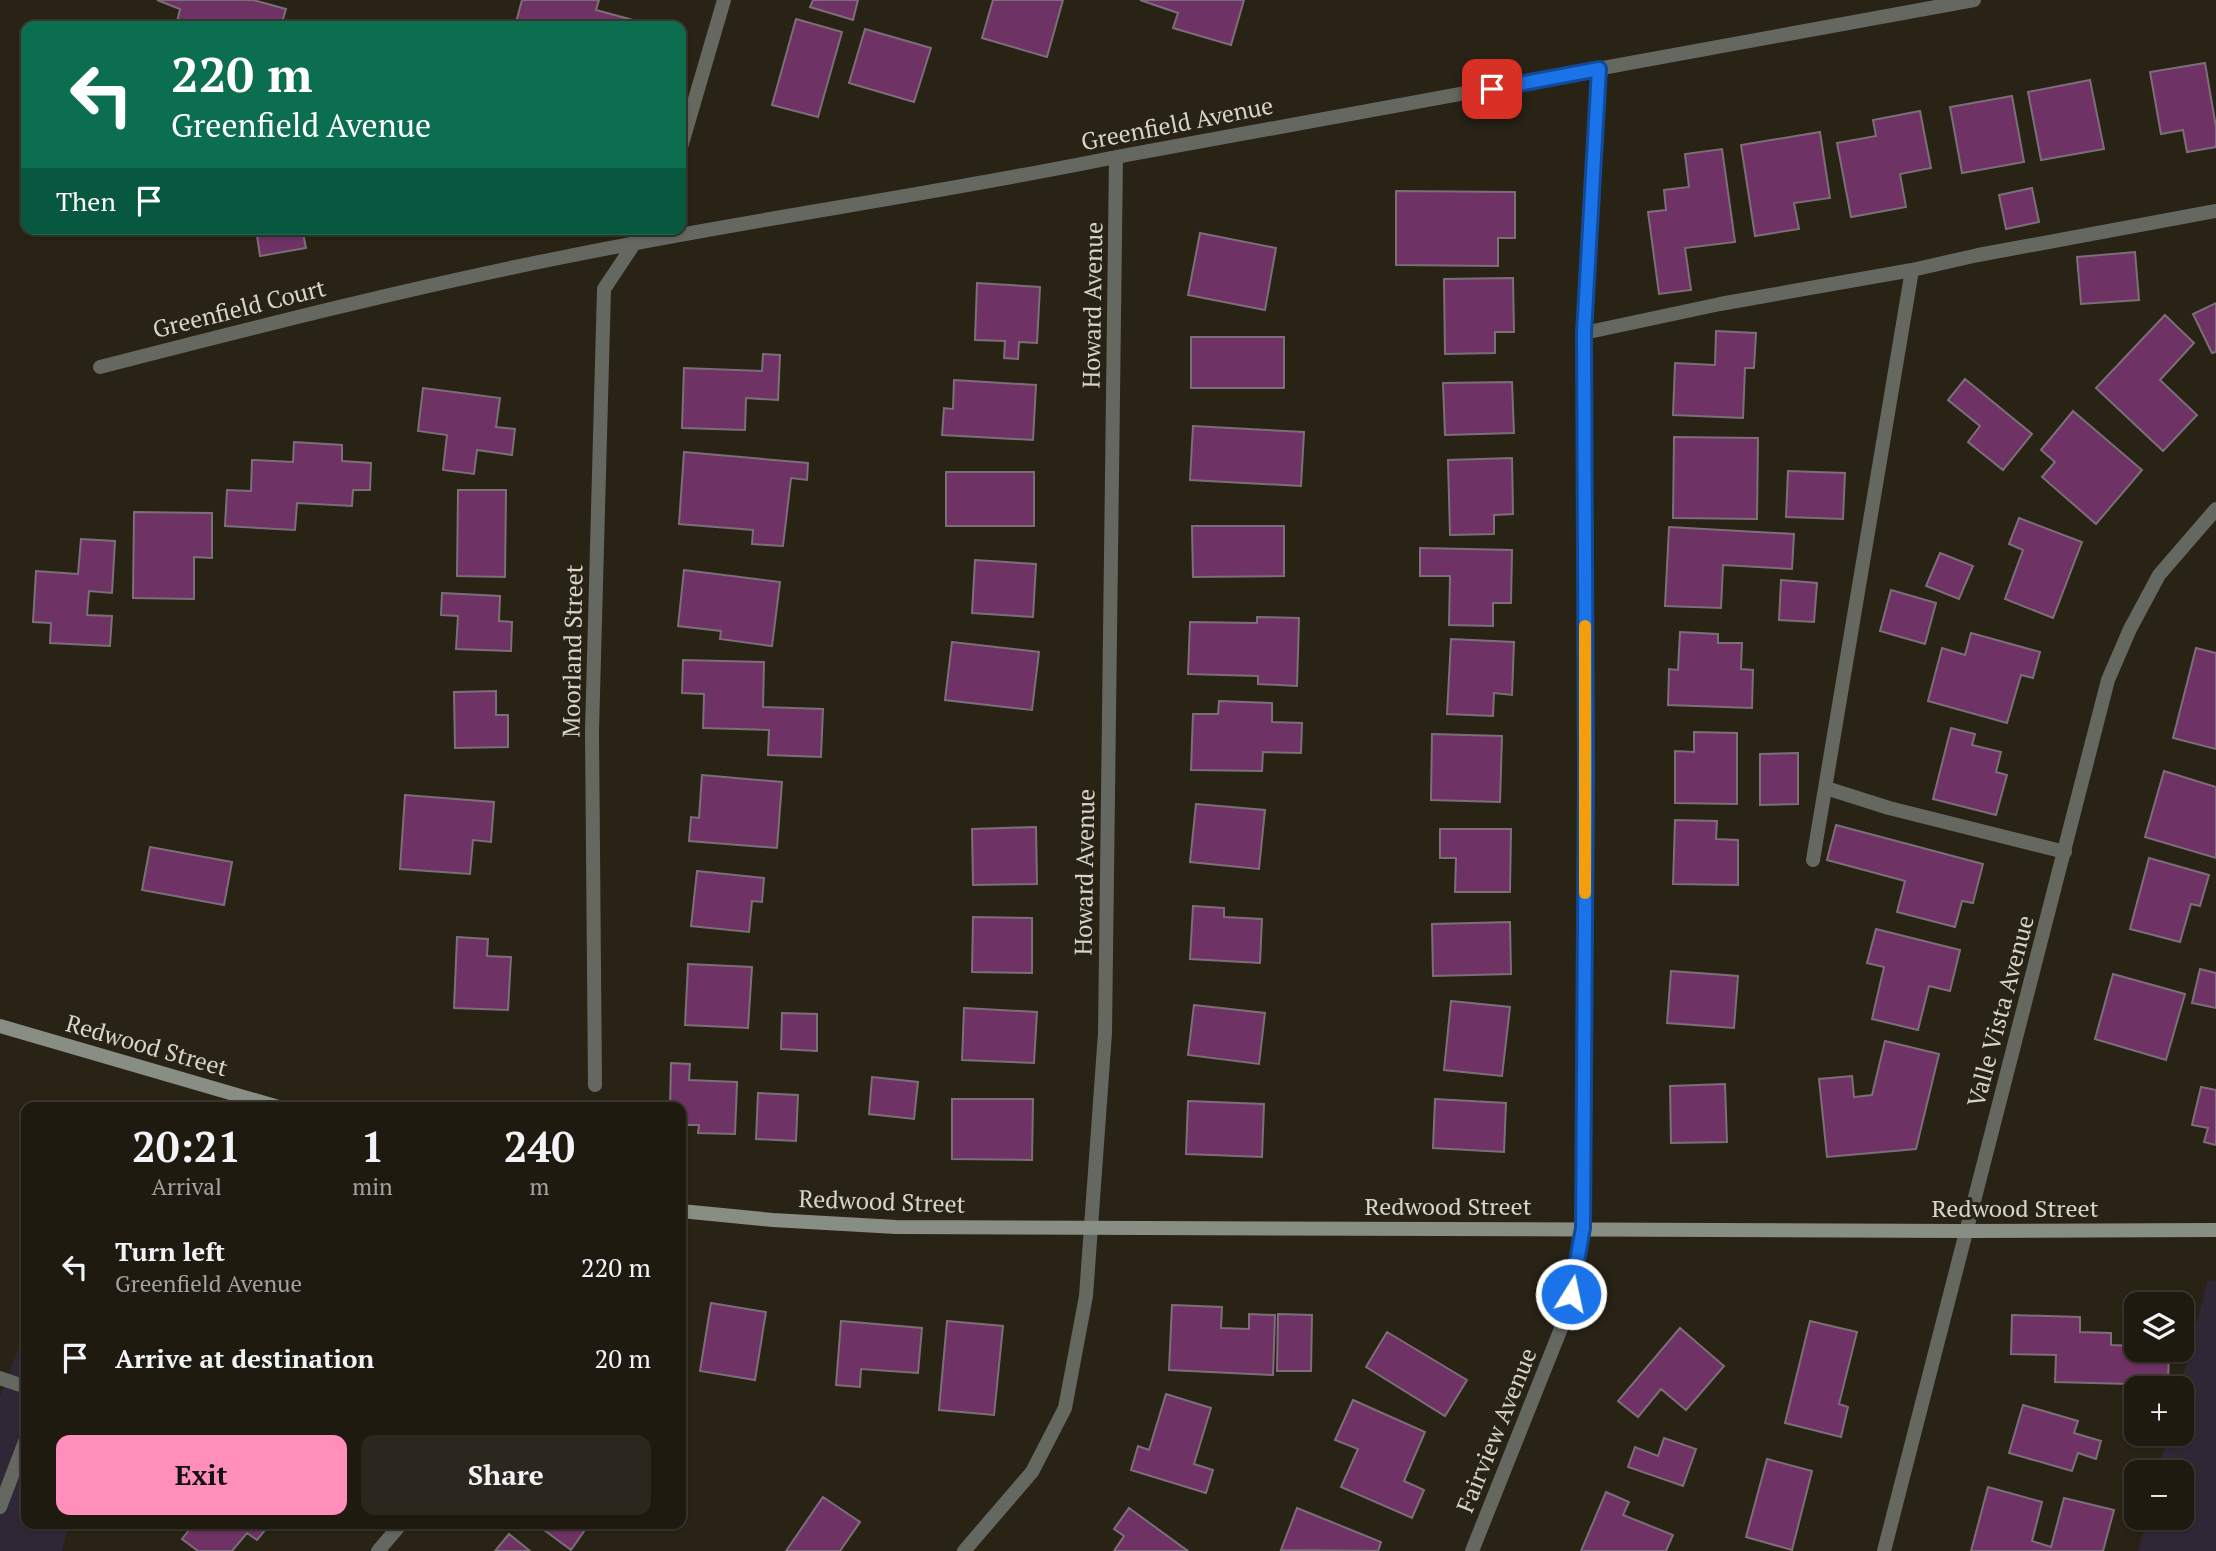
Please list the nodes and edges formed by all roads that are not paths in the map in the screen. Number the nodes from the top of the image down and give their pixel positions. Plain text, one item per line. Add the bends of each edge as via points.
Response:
1 (724, 0) edge
2 (1974, 0) edge
3 (1599, 69) junction
4 (686, 131) edge
5 (1116, 157) junction
6 (2216, 211) edge
7 (686, 234) edge
8 (640, 235) edge
9 (681, 235) edge
10 (634, 243) junction
11 (1912, 270) junction
12 (388, 294) joint
13 (1584, 333) junction
14 (100, 367) dead end
15 (2216, 509) edge
16 (1826, 788) junction
17 (2065, 852) junction
18 (1814, 860) dead end
19 (0, 1026) edge
20 (595, 1085) dead end
21 (261, 1102) edge
22 (686, 1211) edge
23 (1583, 1228) junction
24 (1091, 1229) junction
25 (2216, 1230) edge
26 (1966, 1231) junction
27 (0, 1378) edge
28 (21, 1385) edge
29 (21, 1452) edge
30 (0, 1507) edge
31 (397, 1529) edge
32 (378, 1551) edge
33 (964, 1551) edge
34 (1472, 1551) edge
35 (1884, 1551) edge

1 - 4 street
2 - 3 street, Greenfield Avenue
3 - 5 street, Greenfield Avenue
3 - 13 street, Fairview Avenue
5 - 7 street, Greenfield Avenue
5 - 24 street, Howard Avenue via 1105,1033
6 - 11 street
8 - 10 street, Moorland Street
9 - 10 street, Greenfield Avenue
10 - 12 street, Greenfield Avenue
10 - 20 street, Moorland Street via 604,289 592,731
11 - 13 street
11 - 16 street
12 - 14 street, Greenfield Court
13 - 23 street, Fairview Avenue
15 - 17 street, Valle Vista Avenue via 2159,575 2130,629 2108,680
16 - 17 street
16 - 18 street
17 - 26 street, Valle Vista Avenue
19 - 21 main road, Redwood Street
22 - 24 main road, Redwood Street via 896,1227
23 - 24 main road, Redwood Street
23 - 26 main road, Redwood Street
23 - 34 street, Fairview Avenue via 1566,1316
24 - 33 street, Howard Avenue via 1086,1296 1065,1408 1032,1472
25 - 26 main road, Redwood Street
26 - 35 street, Valle Vista Avenue
27 - 28 street
29 - 30 street
31 - 32 street

